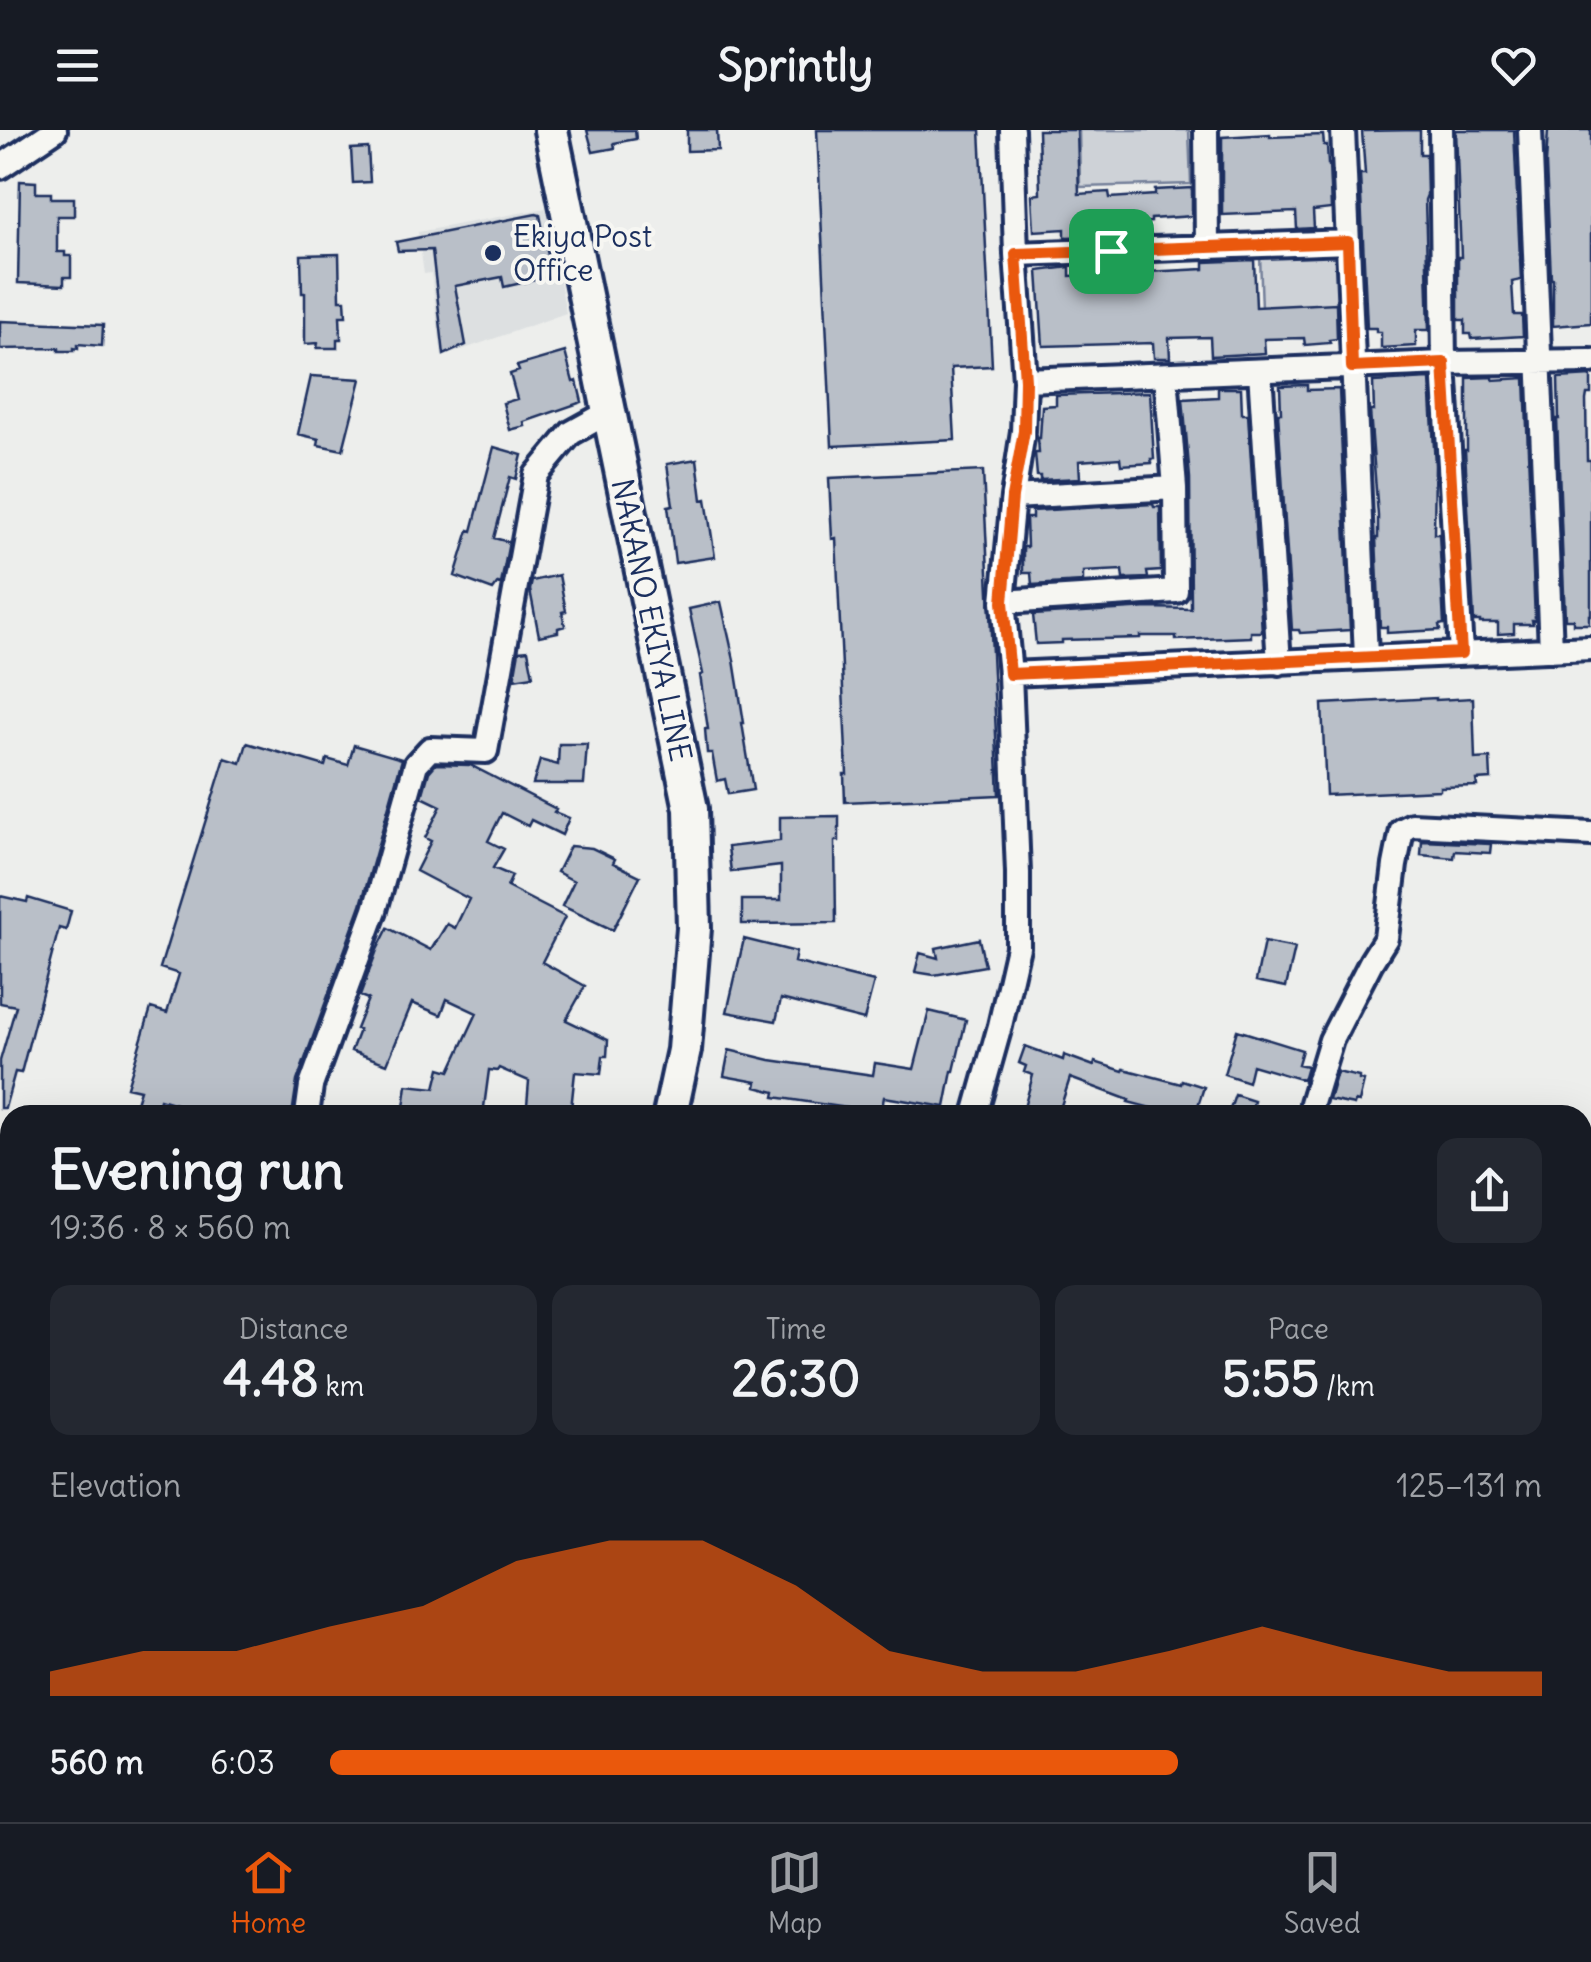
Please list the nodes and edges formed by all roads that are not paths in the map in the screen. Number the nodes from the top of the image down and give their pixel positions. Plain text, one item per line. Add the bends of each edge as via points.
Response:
1 (56, 130) edge
2 (551, 130) edge
3 (1012, 130) edge
4 (1206, 130) edge
5 (1344, 130) edge
6 (1441, 130) edge
7 (1530, 130) edge
8 (0, 167) edge
9 (1348, 242) junction
10 (1207, 247) junction
11 (1016, 254) junction
12 (1591, 360) edge
13 (1539, 362) junction
14 (1444, 363) junction
15 (1352, 367) junction
16 (1260, 371) junction
17 (1166, 374) junction
18 (1025, 380) junction
19 (610, 412) junction
20 (1175, 488) junction
21 (1012, 497) junction
22 (1003, 602) junction
23 (1591, 648) edge
24 (1551, 650) junction
25 (1461, 653) junction
26 (1366, 656) junction
27 (1279, 663) junction
28 (1010, 674) junction
29 (1591, 834) edge
30 (308, 1105) edge
31 (672, 1105) edge
32 (979, 1105) edge
33 (1312, 1105) edge

1 - 8 street
2 - 19 main road, NAKANO EKIYA LINE
3 - 11 street
4 - 10 street
5 - 9 street
6 - 14 street
7 - 13 street
9 - 10 street
9 - 15 street
10 - 11 street
11 - 18 street
12 - 13 street
13 - 14 street
13 - 24 street
14 - 15 street
14 - 25 street
15 - 16 street
15 - 26 street
16 - 17 street
16 - 27 street
17 - 18 street
17 - 20 street
18 - 21 street
19 - 30 street via 571,433 536,475 486,751 430,749 416,764 375,910
19 - 31 main road, NAKANO EKIYA LINE via 691,809 694,928 684,1050
20 - 21 street
20 - 22 street via 1176,591
21 - 22 street
22 - 28 street
23 - 24 street
24 - 25 street
25 - 26 street
26 - 27 street
27 - 28 street
28 - 32 street via 1018,947
29 - 33 street via 1412,825 1402,830 1386,938 1331,1040

